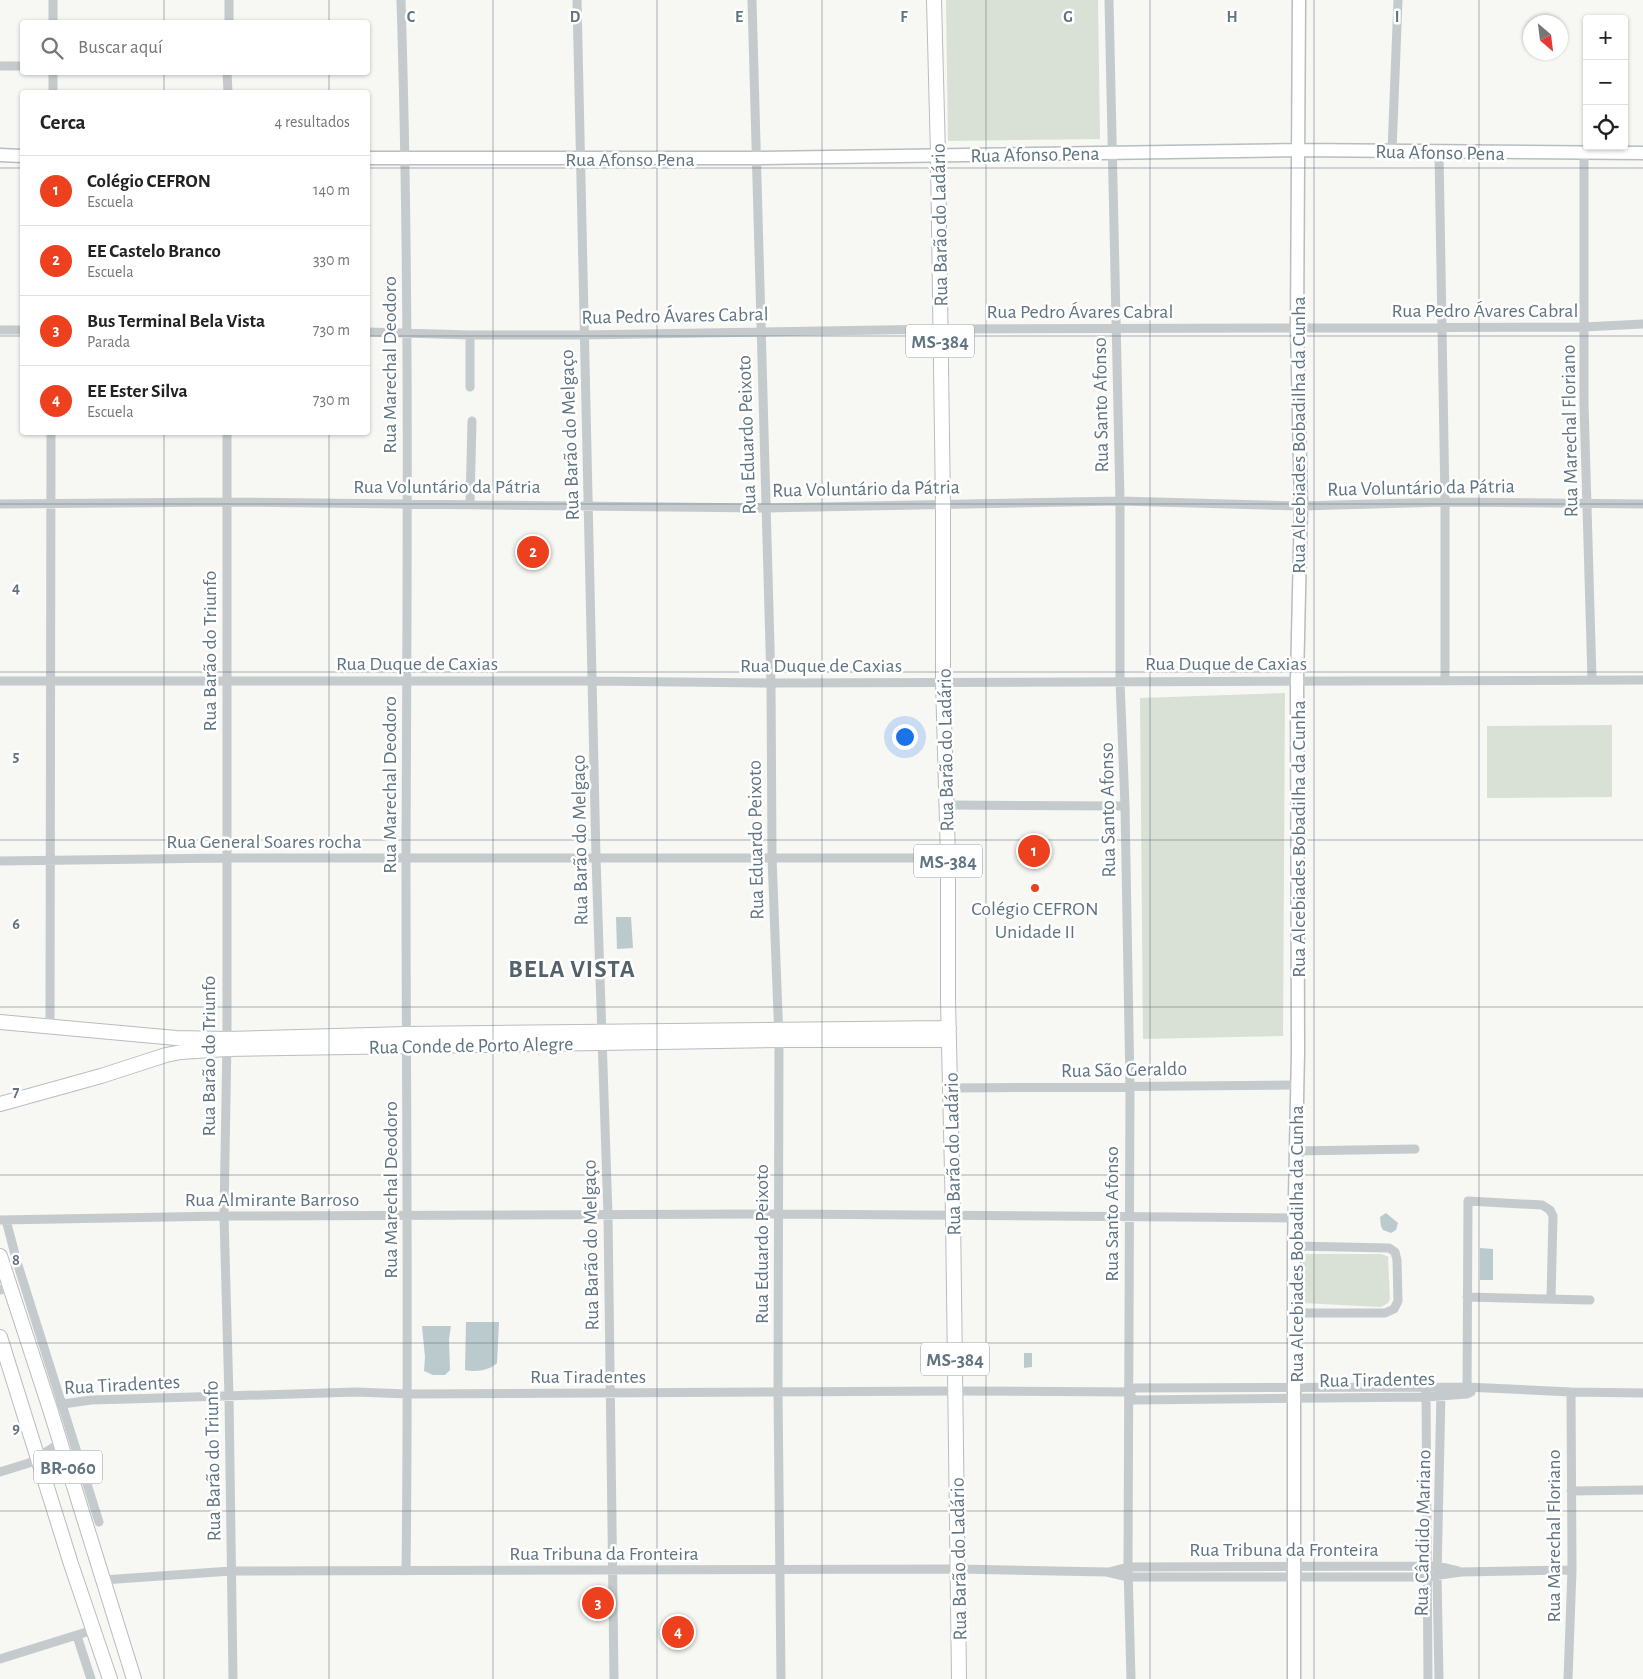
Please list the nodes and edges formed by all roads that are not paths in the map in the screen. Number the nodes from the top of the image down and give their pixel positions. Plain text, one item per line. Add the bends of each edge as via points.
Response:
1 (53, 0) edge
2 (229, 0) edge
3 (401, 0) edge
4 (577, 0) edge
5 (752, 0) edge
6 (934, 0) edge
7 (1109, 0) edge
8 (1299, 0) edge
9 (1398, 0) edge
10 (53, 20) edge
11 (229, 20) edge
12 (0, 66) edge
13 (20, 66) edge
14 (53, 75) edge
15 (227, 75) edge
16 (53, 90) edge
17 (228, 90) edge
18 (1298, 150) junction
19 (1392, 151) junction
20 (1112, 153) junction
21 (1439, 153) junction
22 (1584, 153) junction
23 (1643, 153) edge
24 (0, 155) edge
25 (938, 155) junction
26 (20, 156) edge
27 (370, 158) edge
28 (406, 158) junction
29 (758, 158) junction
30 (581, 159) junction
31 (1643, 324) edge
32 (1441, 327) junction
33 (1584, 327) junction
34 (1116, 328) junction
35 (940, 329) junction
36 (1297, 329) junction
37 (0, 330) edge
38 (20, 330) edge
39 (370, 332) edge
40 (760, 332) junction
41 (407, 333) junction
42 (470, 335) junction
43 (584, 335) junction
44 (470, 387) dead end
45 (472, 421) dead end
46 (51, 435) edge
47 (227, 435) edge
48 (1120, 501) junction
49 (227, 502) junction
50 (1445, 502) junction
51 (0, 504) edge
52 (51, 504) junction
53 (406, 504) junction
54 (470, 504) junction
55 (1588, 504) junction
56 (1643, 504) edge
57 (588, 505) junction
58 (943, 505) junction
59 (1301, 506) junction
60 (765, 508) junction
61 (1592, 679) junction
62 (227, 680) junction
63 (407, 680) junction
64 (1297, 680) junction
65 (1445, 680) junction
66 (1643, 680) edge
67 (0, 681) edge
68 (50, 681) junction
69 (593, 681) junction
70 (1120, 681) junction
71 (943, 682) junction
72 (771, 683) junction
73 (947, 805) junction
74 (1125, 806) junction
75 (772, 857) junction
76 (226, 858) junction
77 (406, 858) junction
78 (596, 858) junction
79 (948, 858) junction
80 (0, 861) edge
81 (49, 861) junction
82 (0, 1022) edge
83 (50, 1028) junction
84 (949, 1034) junction
85 (778, 1035) junction
86 (602, 1038) junction
87 (406, 1040) junction
88 (226, 1044) junction
89 (1297, 1085) junction
90 (1130, 1087) junction
91 (951, 1088) junction
92 (0, 1104) edge
93 (1415, 1150) dead end
94 (1295, 1151) junction
95 (779, 1214) junction
96 (953, 1214) junction
97 (608, 1215) junction
98 (224, 1216) junction
99 (408, 1216) junction
100 (1128, 1216) junction
101 (1295, 1218) junction
102 (3, 1220) edge
103 (1294, 1246) junction
104 (0, 1256) edge
105 (5, 1288) edge
106 (1467, 1297) junction
107 (1551, 1299) junction
108 (1590, 1300) dead end
109 (1295, 1313) junction
110 (0, 1337) edge
111 (1466, 1390) junction
112 (955, 1391) junction
113 (778, 1392) junction
114 (1128, 1392) junction
115 (1295, 1392) junction
116 (1426, 1392) junction
117 (1441, 1392) junction
118 (1571, 1392) junction
119 (1643, 1393) edge
120 (408, 1394) junction
121 (610, 1394) junction
122 (229, 1397) junction
123 (55, 1405) junction
124 (60, 1443) junction
125 (39, 1458) junction
126 (0, 1472) edge
127 (1643, 1490) edge
128 (1571, 1491) junction
129 (99, 1522) dead end
130 (1437, 1566) junction
131 (1426, 1567) junction
132 (959, 1569) junction
133 (231, 1570) junction
134 (781, 1570) junction
135 (1572, 1570) junction
136 (406, 1571) junction
137 (613, 1571) junction
138 (1293, 1571) junction
139 (1128, 1572) junction
140 (1461, 1572) junction
141 (1437, 1576) junction
142 (1426, 1577) junction
143 (103, 1580) junction
144 (94, 1630) junction
145 (77, 1636) junction
146 (0, 1659) edge
147 (92, 1679) edge
148 (110, 1679) edge
149 (134, 1679) edge
150 (234, 1679) edge
151 (614, 1679) edge
152 (781, 1679) edge
153 (959, 1679) edge
154 (1130, 1679) edge
155 (1294, 1679) edge
156 (1428, 1679) edge
157 (1439, 1679) edge
158 (1568, 1679) edge

1 - 10 street
2 - 11 street
3 - 28 street, Rua Marechal Deodoro
4 - 30 street, Rua Barão do Melgaço
5 - 29 street, Rua Eduardo Peixoto
6 - 25 main road, Rua Barão do Ladário / MS-384
7 - 20 street, Rua Santo Afonso
8 - 18 street, Rua Alcebiades Bobadilha da Cunha
9 - 19 street
12 - 13 street
14 - 16 street
15 - 17 street
18 - 19 street, Rua Afonso Pena
18 - 20 street, Rua Afonso Pena
18 - 36 street, Rua Alcebiades Bobadilha da Cunha
19 - 21 street, Rua Afonso Pena
20 - 25 street, Rua Afonso Pena
20 - 34 street, Rua Santo Afonso
21 - 22 street, Rua Afonso Pena
21 - 32 street
22 - 23 street, Rua Afonso Pena
22 - 33 street, Rua Marechal Floriano
24 - 26 street
25 - 29 street, Rua Afonso Pena
25 - 35 main road, Rua Barão do Ladário / MS-384
27 - 28 street, Rua Afonso Pena
28 - 30 street, Rua Afonso Pena
28 - 41 street, Rua Marechal Deodoro
29 - 30 street, Rua Afonso Pena
29 - 40 street, Rua Eduardo Peixoto
30 - 43 street, Rua Barão do Melgaço
31 - 33 street, Rua Pedro Ávares Cabral
32 - 33 street, Rua Pedro Ávares Cabral
32 - 36 street, Rua Pedro Ávares Cabral
32 - 50 street
33 - 55 street, Rua Marechal Floriano
34 - 35 street, Rua Pedro Ávares Cabral
34 - 36 street, Rua Pedro Ávares Cabral
34 - 48 street, Rua Santo Afonso
35 - 40 street, Rua Pedro Ávares Cabral
35 - 58 main road, Rua Barão do Ladário / MS-384
36 - 59 street, Rua Alcebiades Bobadilha da Cunha
37 - 38 street
39 - 41 street, Rua Pedro Ávares Cabral
40 - 43 street, Rua Pedro Ávares Cabral
40 - 60 street, Rua Eduardo Peixoto
41 - 42 street, Rua Pedro Ávares Cabral
41 - 53 street, Rua Marechal Deodoro
42 - 43 street, Rua Pedro Ávares Cabral
42 - 44 street
43 - 57 street, Rua Barão do Melgaço
45 - 54 street
46 - 52 street
47 - 49 street, Rua Barão do Triunfo
48 - 58 street, Rua Voluntário da Pátria
48 - 59 street, Rua Voluntário da Pátria
48 - 70 street, Rua Santo Afonso
49 - 52 street, Rua Voluntário da Pátria
49 - 53 street, Rua Voluntário da Pátria
49 - 62 street, Rua Barão do Triunfo
50 - 55 street, Rua Voluntário da Pátria
50 - 59 street, Rua Voluntário da Pátria
50 - 65 street
51 - 52 street, Rua Voluntário da Pátria
52 - 68 street
53 - 54 street, Rua Voluntário da Pátria
53 - 63 street, Rua Marechal Deodoro
54 - 57 street, Rua Voluntário da Pátria
55 - 56 street, Rua Voluntário da Pátria
55 - 61 street, Rua Marechal Floriano
57 - 60 street, Rua Voluntário da Pátria
57 - 69 street, Rua Barão do Melgaço
58 - 60 street, Rua Voluntário da Pátria
58 - 71 main road, Rua Barão do Ladário / MS-384
59 - 64 street, Rua Alcebiades Bobadilha da Cunha
60 - 72 street, Rua Eduardo Peixoto
61 - 65 street, Rua Duque de Caxias
61 - 66 street, Rua Duque de Caxias
62 - 63 street, Rua Duque de Caxias
62 - 68 street, Rua Duque de Caxias
62 - 76 street, Rua Barão do Triunfo
63 - 69 street, Rua Duque de Caxias
63 - 77 street, Rua Marechal Deodoro
64 - 65 street, Rua Duque de Caxias
64 - 70 street, Rua Duque de Caxias
64 - 89 street, Rua Alcebiades Bobadilha da Cunha
67 - 68 street, Rua Duque de Caxias
68 - 81 street
69 - 72 street, Rua Duque de Caxias
69 - 78 street, Rua Barão do Melgaço
70 - 71 street, Rua Duque de Caxias
70 - 74 street, Rua Santo Afonso
71 - 72 street, Rua Duque de Caxias
71 - 73 main road, Rua Barão do Ladário / MS-384
72 - 75 street, Rua Eduardo Peixoto
73 - 74 street
73 - 79 main road, Rua Barão do Ladário / MS-384
74 - 90 street, Rua Santo Afonso
75 - 78 street, Rua General Soares rocha
75 - 79 street, Rua General Soares rocha
75 - 85 street, Rua Eduardo Peixoto
76 - 77 street, Rua General Soares rocha
76 - 81 street, Rua General Soares rocha
76 - 88 street, Rua Barão do Triunfo
77 - 78 street, Rua General Soares rocha
77 - 87 street, Rua Marechal Deodoro
78 - 86 street, Rua Barão do Melgaço
79 - 84 main road, Rua Barão do Ladário / MS-384
80 - 81 street, Rua General Soares rocha
81 - 83 street
82 - 83 main road, Rua Conde de Porto Alegre
83 - 88 main road, Rua Conde de Porto Alegre
84 - 85 main road, Rua Conde de Porto Alegre
84 - 91 main road, Rua Barão do Ladário / MS-384
85 - 86 main road, Rua Conde de Porto Alegre
85 - 95 street, Rua Eduardo Peixoto
86 - 87 main road, Rua Conde de Porto Alegre
86 - 97 street, Rua Barão do Melgaço
87 - 88 main road, Rua Conde de Porto Alegre
87 - 99 street, Rua Marechal Deodoro
88 - 92 main road, Rua Conde de Porto Alegre via 166,1055
88 - 98 street, Rua Barão do Triunfo
89 - 90 street, Rua São Geraldo
89 - 94 street, Rua Alcebiades Bobadilha da Cunha
90 - 91 street, Rua São Geraldo
90 - 100 street, Rua Santo Afonso
91 - 96 main road, Rua Barão do Ladário / MS-384
93 - 94 street
94 - 101 street, Rua Alcebiades Bobadilha da Cunha
95 - 96 street, Rua Almirante Barroso
95 - 97 street, Rua Almirante Barroso
95 - 113 street, Rua Eduardo Peixoto
96 - 100 street, Rua Almirante Barroso
96 - 112 main road, Rua Barão do Ladário / MS-384
97 - 99 street, Rua Almirante Barroso
97 - 121 street, Rua Barão do Melgaço
98 - 99 street, Rua Almirante Barroso
98 - 102 street, Rua Almirante Barroso
98 - 122 street, Rua Barão do Triunfo
99 - 120 street, Rua Marechal Deodoro
100 - 101 street, Rua Almirante Barroso
100 - 114 street, Rua Santo Afonso
101 - 103 street, Rua Alcebiades Bobadilha da Cunha
102 - 123 street
103 - 109 street, Rua Alcebiades Bobadilha da Cunha
103 - 109 street via 1389,1248 1398,1260 1398,1302 1394,1309 1385,1313
104 - 105 main road, BR-060
105 - 123 main road, BR-060
106 - 107 street
106 - 107 street via 1468,1201 1542,1204 1550,1210
106 - 111 street
107 - 108 street
109 - 115 street, Rua Alcebiades Bobadilha da Cunha
110 - 125 main road, BR-060
111 - 117 street, Rua Tiradentes
111 - 118 street, Rua Tiradentes via 1480,1387
112 - 113 street, Rua Tiradentes
112 - 114 street, Rua Tiradentes
112 - 132 main road, Rua Barão do Ladário / MS-384
113 - 121 street, Rua Tiradentes
113 - 134 street, Rua Eduardo Peixoto
114 - 115 street, Rua Tiradentes via 1135,1388
114 - 139 street, Rua Santo Afonso
115 - 116 street, Rua Tiradentes
115 - 138 street, Rua Alcebiades Bobadilha da Cunha
116 - 117 street, Rua Tiradentes
116 - 131 street, Rua Cândido Mariano
117 - 130 street, Rua Cândido Mariano
118 - 119 street, Rua Tiradentes
118 - 128 street, Rua Marechal Floriano
120 - 121 street, Rua Tiradentes
120 - 122 street, Rua Tiradentes via 356,1392
120 - 136 street, Rua Marechal Deodoro
121 - 137 street, Rua Barão do Melgaço
122 - 123 street, Rua Tiradentes via 100,1400
122 - 133 street, Rua Barão do Triunfo
123 - 124 main road, BR-060
123 - 129 street
124 - 125 street
124 - 143 main road, BR-060
125 - 126 street
125 - 144 main road, BR-060
127 - 128 street
128 - 135 street, Rua Marechal Floriano
130 - 131 street, Rua Tribuna da Fronteira
130 - 140 street, Rua Tribuna da Fronteira
130 - 141 street, Rua Cândido Mariano
131 - 138 street, Rua Tribuna da Fronteira
131 - 142 street, Rua Cândido Mariano
132 - 134 street, Rua Tribuna da Fronteira
132 - 139 street, Rua Tribuna da Fronteira
132 - 153 main road, Rua Barão do Ladário / MS-384
133 - 136 street, Rua Tribuna da Fronteira
133 - 143 street, Rua Tribuna da Fronteira
133 - 150 street, Rua Barão do Triunfo
134 - 137 street, Rua Tribuna da Fronteira
134 - 152 street, Rua Eduardo Peixoto
135 - 140 street, Rua Tribuna da Fronteira
135 - 158 street, Rua Marechal Floriano
136 - 137 street, Rua Tribuna da Fronteira
137 - 151 street, Rua Barão do Melgaço
138 - 139 street, Rua Tribuna da Fronteira
138 - 142 street, Rua Tribuna da Fronteira
138 - 155 street, Rua Alcebiades Bobadilha da Cunha
139 - 154 street, Rua Santo Afonso
140 - 141 street, Rua Tribuna da Fronteira
141 - 142 street, Rua Tribuna da Fronteira
141 - 157 street, Rua Cândido Mariano
142 - 156 street, Rua Cândido Mariano
143 - 149 main road, BR-060
144 - 145 street
144 - 148 main road, BR-060
145 - 146 street
145 - 147 street

